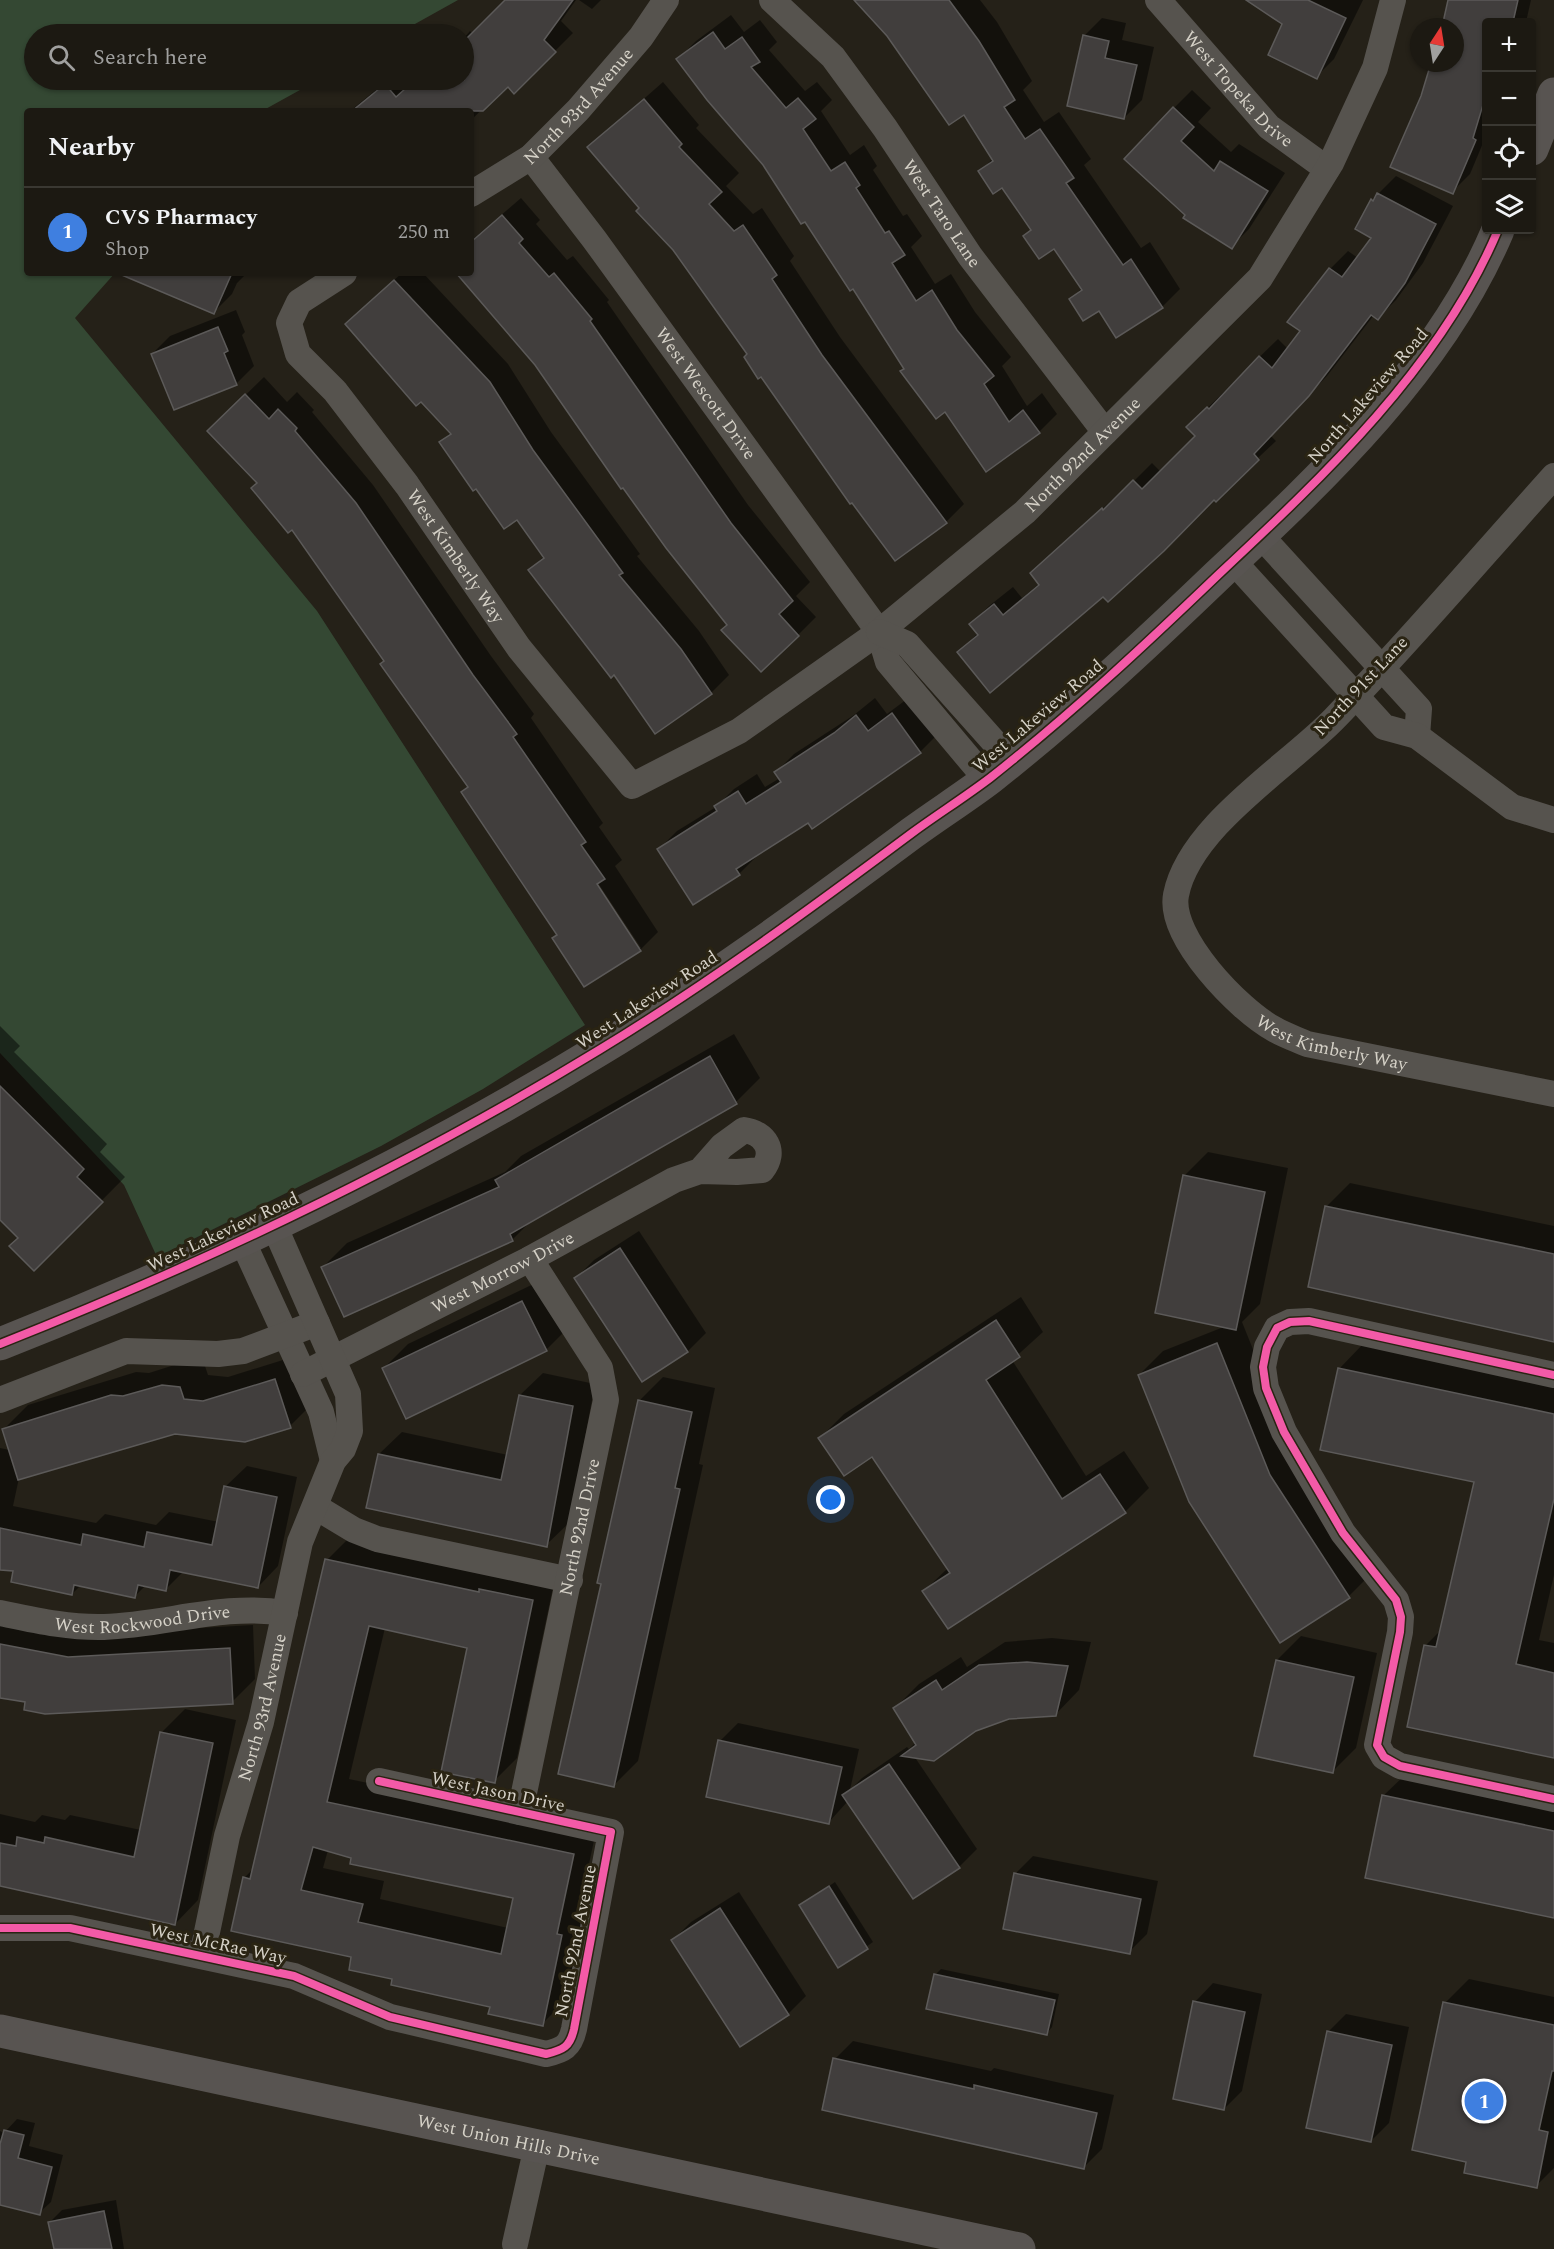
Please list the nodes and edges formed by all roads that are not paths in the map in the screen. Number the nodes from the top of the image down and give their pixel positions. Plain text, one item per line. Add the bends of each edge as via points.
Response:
1 (666, 0) edge
2 (772, 0) edge
3 (1158, 0) edge
4 (1393, 0) edge
5 (1554, 96) edge
6 (1536, 139) edge
7 (531, 157) junction
8 (1328, 169) junction
9 (474, 192) edge
10 (1496, 234) edge
11 (339, 276) edge
12 (1105, 432) junction
13 (1554, 476) edge
14 (1261, 536) junction
15 (1233, 561) junction
16 (879, 632) junction
17 (1381, 667) junction
18 (1355, 695) junction
19 (1417, 736) junction
20 (999, 771) junction
21 (632, 786) joint
22 (1554, 820) edge
23 (1175, 897) joint
24 (1554, 1094) edge
25 (700, 1171) dead end
26 (273, 1223) junction
27 (242, 1240) junction
28 (530, 1259) junction
29 (317, 1323) junction
30 (286, 1336) junction
31 (0, 1344) edge
32 (333, 1360) junction
33 (303, 1374) junction
34 (1554, 1375) edge
35 (0, 1400) edge
36 (333, 1461) junction
37 (316, 1506) junction
38 (570, 1580) junction
39 (0, 1613) edge
40 (285, 1614) junction
41 (379, 1781) dead end
42 (1554, 1799) edge
43 (520, 1812) junction
44 (611, 1832) joint
45 (0, 1928) edge
46 (202, 1956) junction
47 (0, 2031) edge
48 (561, 2050) joint
49 (537, 2146) junction
50 (515, 2244) dead end
51 (1019, 2249) edge

1 - 7 street, North 93rd Avenue via 641,37
2 - 12 street, West Taro Lane via 833,57 969,256
3 - 8 street, West Topeka Drive via 1269,127
4 - 8 street, North 92nd Avenue via 1375,68
5 - 6 street
7 - 9 street, North 93rd Avenue
7 - 16 street, West Wescott Drive
8 - 12 street, North 92nd Avenue via 1260,278
10 - 14 street, North Lakeview Road via 1467,294 1423,360
11 - 21 street, West Kimberly Way via 299,302 289,322 298,354 335,391 407,485 519,648
12 - 16 street, North 92nd Avenue via 1025,512
13 - 17 street, North 91st Lane
14 - 15 street, North Lakeview Road
14 - 17 street
15 - 18 street
15 - 20 street, West Lakeview Road via 1143,646
16 - 20 street via 907,644
16 - 21 street, North 92nd Avenue via 739,731
17 - 18 street, North 91st Lane
17 - 19 street via 1419,709
18 - 19 street via 1384,727
18 - 23 street, North 91st Lane via 1200,842 1183,870
19 - 22 street via 1512,807
20 - 26 street, West Lakeview Road via 794,922 600,1050 423,1151
23 - 24 street, West Kimberly Way via 1179,921 1202,965 1273,1029 1307,1044
25 - 28 street, West Morrow Drive via 674,1180
26 - 27 street, West Lakeview Road
26 - 29 street, North 93rd Avenue
27 - 30 street
27 - 31 street, West Lakeview Road via 113,1299
28 - 32 street, West Morrow Drive
28 - 38 street, North 92nd Drive via 600,1368 606,1400
29 - 30 street
29 - 32 street, North 93rd Avenue
30 - 33 street
30 - 35 street via 243,1351 218,1354 126,1351
32 - 33 street, West Morrow Drive
32 - 36 street, North 93rd Avenue via 348,1394 350,1431
33 - 36 street via 321,1412
34 - 42 street via 1309,1322 1290,1322 1277,1328 1263,1367 1266,1388 1296,1453 1343,1533 1399,1608 1400,1632 1377,1745 1384,1757 1400,1766
36 - 37 street, North 93rd Avenue
37 - 38 street via 354,1530 377,1539
37 - 40 street, North 93rd Avenue via 300,1542
38 - 43 street, North 92nd Drive
39 - 40 street, West Rockwood Drive via 104,1627 225,1611 258,1609
40 - 46 street, North 93rd Avenue via 261,1722 227,1836
41 - 43 street, West Jason Drive
43 - 44 street, West Jason Drive
44 - 48 street, North 92nd Avenue via 574,2029 570,2044
45 - 46 street, West McRae Way via 70,1928
46 - 48 street, West McRae Way via 294,1976 390,2018 546,2054
47 - 49 street, West Union Hills Drive
49 - 50 street
49 - 51 street, West Union Hills Drive

